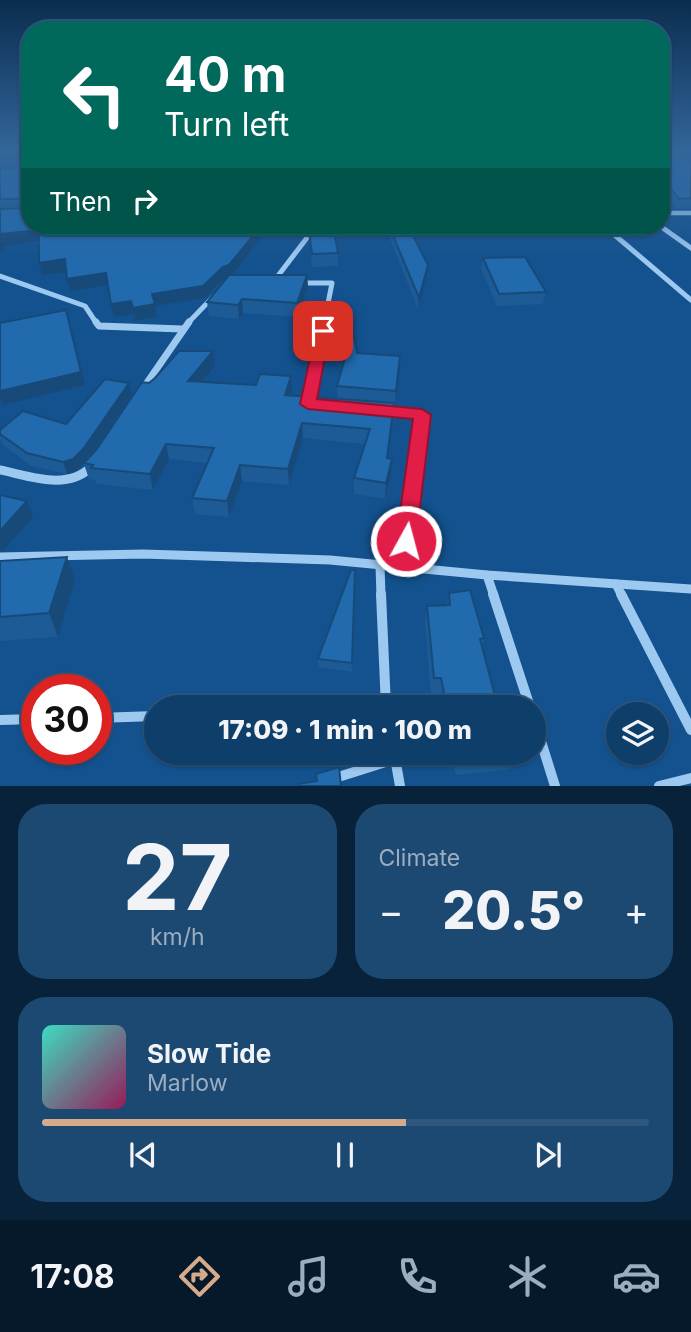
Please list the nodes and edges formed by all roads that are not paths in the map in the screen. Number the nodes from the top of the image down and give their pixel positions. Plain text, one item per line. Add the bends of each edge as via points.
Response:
1 (670, 213) edge
2 (691, 213) edge
3 (670, 233) edge
4 (309, 235) edge
5 (615, 235) edge
6 (691, 248) edge
7 (0, 276) edge
8 (261, 283) edge
9 (296, 283) edge
10 (272, 284) junction
11 (284, 284) edge
12 (218, 292) edge
13 (691, 300) edge
14 (182, 329) junction
15 (138, 396) edge
16 (321, 405) edge
17 (372, 410) edge
18 (95, 462) edge
19 (0, 470) edge
20 (0, 557) edge
21 (380, 565) junction
22 (403, 567) junction
23 (488, 575) junction
24 (616, 584) junction
25 (691, 589) edge
26 (385, 695) edge
27 (526, 695) edge
28 (144, 716) edge
29 (112, 717) edge
30 (21, 719) edge
31 (0, 720) edge
32 (691, 730) edge
33 (546, 757) edge
34 (369, 765) edge
35 (396, 765) edge
36 (691, 778) edge
37 (322, 782) edge
38 (400, 786) edge
39 (555, 786) edge
40 (659, 786) edge

1 - 2 street
3 - 6 street
4 - 10 street
5 - 13 street
7 - 14 street via 85,306 100,326
8 - 10 street
9 - 16 street via 332,283 308,404
10 - 11 street
12 - 14 street
14 - 15 street
17 - 22 street via 422,415
18 - 19 street via 78,480
20 - 21 street via 143,554
21 - 22 street
21 - 26 street
22 - 23 street
23 - 24 street
23 - 27 street
24 - 25 street
24 - 32 street
28 - 29 street
30 - 31 street
33 - 39 street
34 - 37 street
35 - 38 street
36 - 40 street

